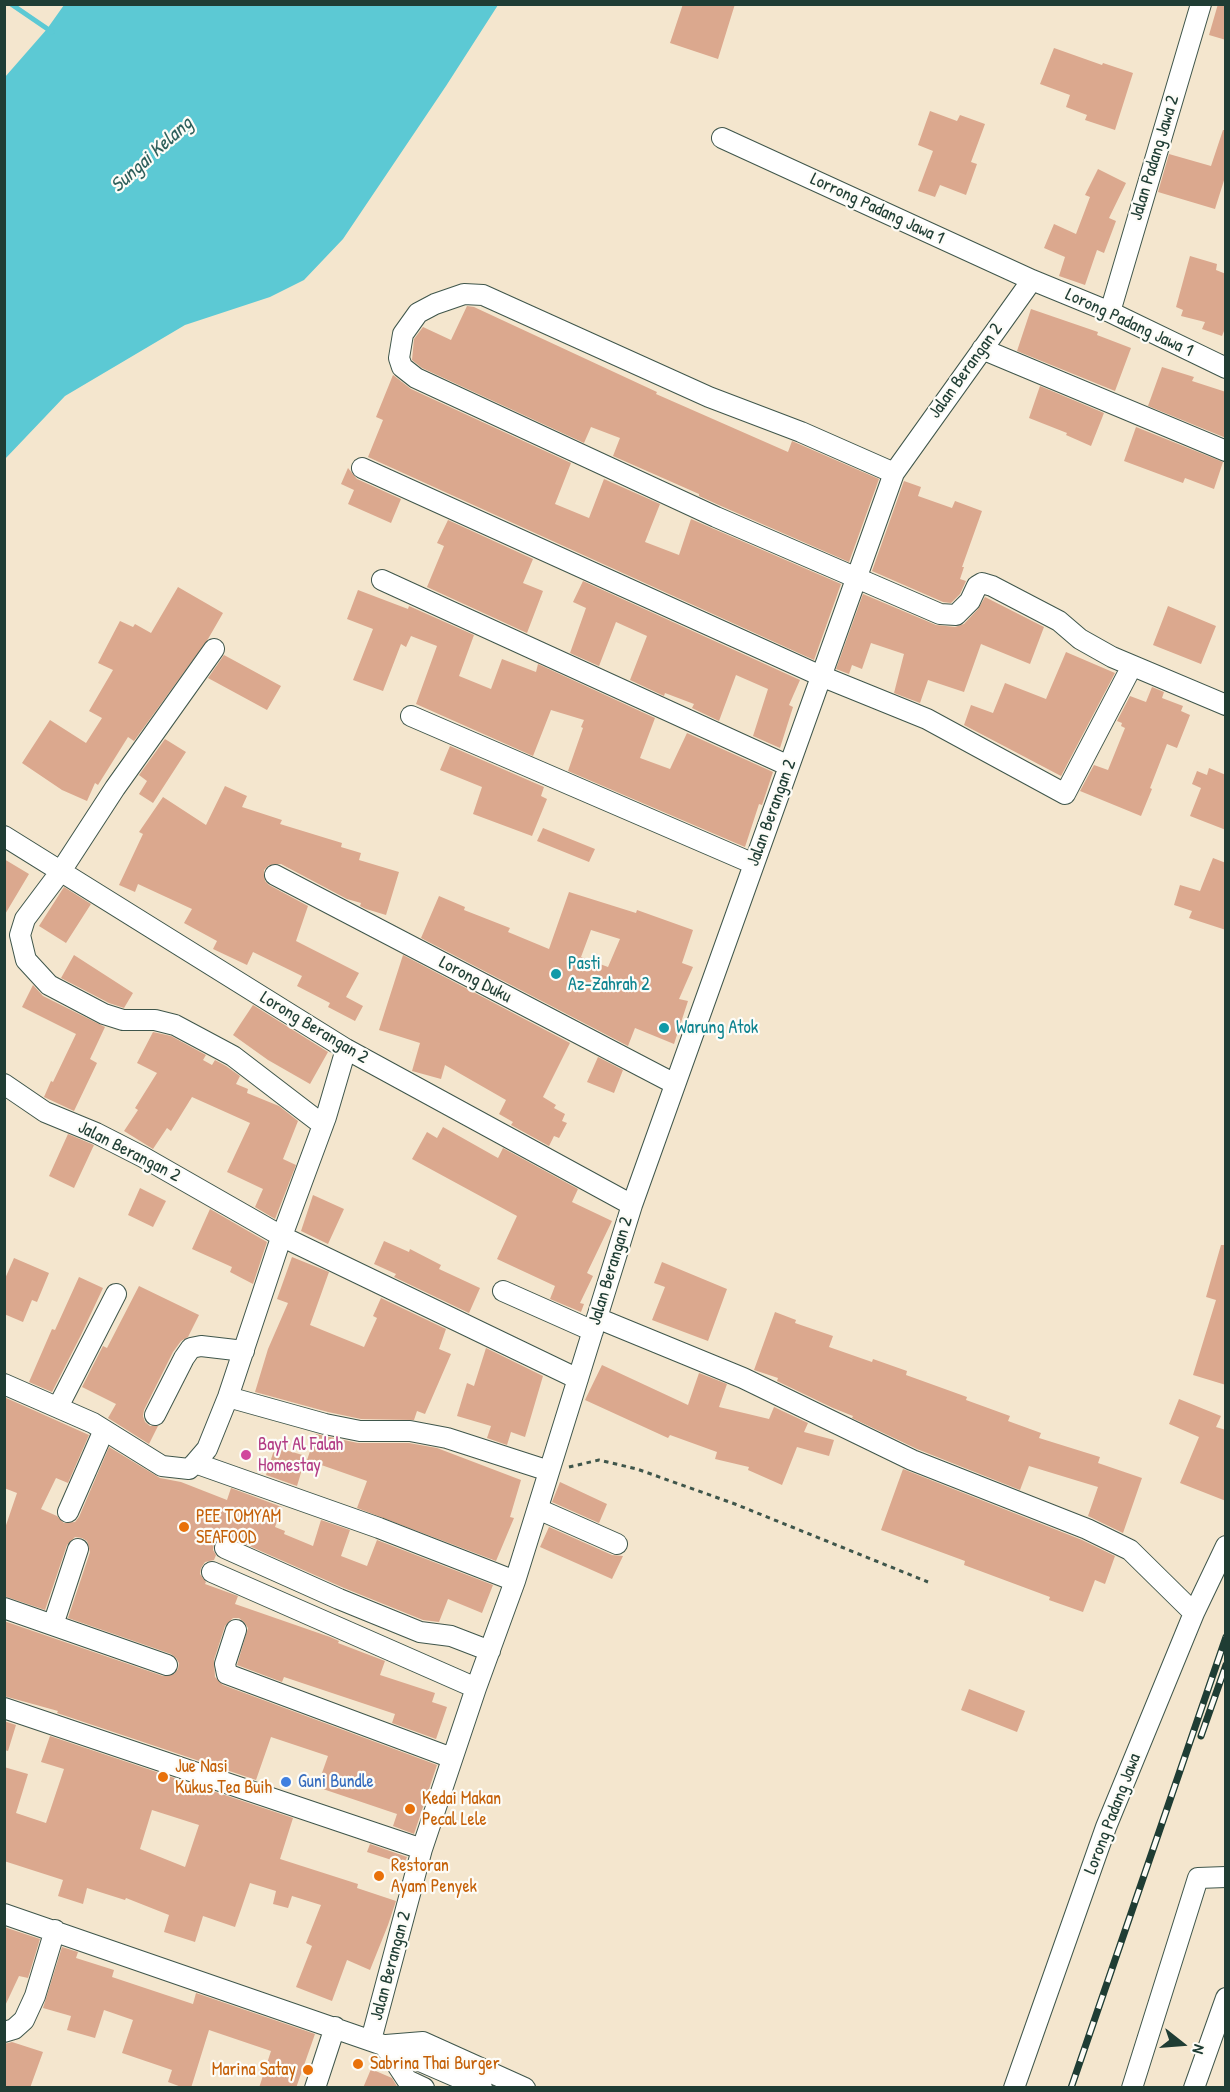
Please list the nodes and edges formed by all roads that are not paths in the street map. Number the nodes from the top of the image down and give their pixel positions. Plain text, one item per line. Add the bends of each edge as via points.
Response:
1 (1201, 4) edge
2 (722, 138) dead end
3 (1032, 280) junction
4 (1110, 312) junction
5 (982, 349) junction
6 (1226, 368) edge
7 (1226, 451) edge
8 (362, 468) dead end
9 (894, 473) junction
10 (857, 576) junction
11 (382, 580) dead end
12 (214, 649) dead end
13 (1132, 666) junction
14 (821, 676) junction
15 (1226, 705) edge
16 (411, 716) dead end
17 (789, 766) junction
18 (4, 837) edge
19 (754, 864) junction
20 (61, 871) junction
21 (275, 875) dead end
22 (346, 1049) junction
23 (4, 1084) edge
24 (675, 1084) junction
25 (323, 1125) junction
26 (632, 1205) junction
27 (283, 1237) junction
28 (503, 1291) dead end
29 (116, 1294) dead end
30 (595, 1324) junction
31 (244, 1351) junction
32 (578, 1379) junction
33 (4, 1384) edge
34 (228, 1397) junction
35 (58, 1407) junction
36 (155, 1415) dead end
37 (104, 1430) junction
38 (195, 1463) junction
39 (549, 1472) junction
40 (538, 1509) junction
41 (68, 1512) dead end
42 (617, 1544) dead end
43 (1226, 1546) edge
44 (225, 1548) dead end
45 (78, 1549) dead end
46 (212, 1572) dead end
47 (516, 1581) junction
48 (4, 1608) edge
49 (1194, 1613) junction
50 (53, 1625) junction
51 (236, 1630) dead end
52 (490, 1652) junction
53 (167, 1665) dead end
54 (476, 1688) junction
55 (4, 1708) edge
56 (452, 1758) junction
57 (422, 1849) junction
58 (1226, 1877) edge
59 (4, 1914) edge
60 (55, 1930) junction
61 (1226, 1998) edge
62 (335, 2027) junction
63 (4, 2032) edge
64 (377, 2043) junction
65 (315, 2088) edge
66 (424, 2088) edge
67 (482, 2088) edge
68 (525, 2088) edge
69 (1014, 2088) edge
70 (1132, 2088) edge
71 (1194, 2088) edge

1 - 4 street, Jalan Padang Jawa 2
2 - 3 street, Lorrong Padang Jawa 1
3 - 4 street, Lorong Padang Jawa 1
3 - 5 street, Jalan Berangan 2
4 - 6 street, Lorong Padang Jawa 1
5 - 7 street
5 - 9 street, Jalan Berangan 2
8 - 14 street
9 - 10 street, Jalan Berangan 2
9 - 10 street via 709,397 483,295 464,294 435,304 418,313 403,334 399,358 402,367 416,378 716,517
10 - 13 street via 948,615 962,610 977,586 992,586
10 - 14 street, Jalan Berangan 2
11 - 17 street
12 - 20 street
13 - 14 street via 1065,794 927,719
13 - 15 street
14 - 17 street, Jalan Berangan 2
16 - 19 street
17 - 19 street, Jalan Berangan 2
18 - 20 street, Lorong Berangan 2
19 - 24 street, Jalan Berangan 2
20 - 22 street, Lorong Berangan 2
20 - 25 street via 26,919 20,935 26,960 49,985 104,1014 123,1020 155,1020 175,1025 232,1056
21 - 24 street, Lorong Duku
22 - 25 street
22 - 26 street, Lorong Berangan 2
23 - 27 street, Jalan Berangan 2 via 45,1112 143,1157
24 - 26 street, Jalan Berangan 2
25 - 27 street
26 - 30 street, Jalan Berangan 2
27 - 31 street
27 - 32 street, Jalan Berangan 2
28 - 30 street
29 - 35 street
30 - 32 street, Jalan Berangan 2
30 - 49 street via 743,1378 912,1460 1087,1529 1130,1550
31 - 34 street
31 - 36 street via 191,1348
32 - 39 street, Jalan Berangan 2
33 - 35 street
34 - 38 street via 207,1449
34 - 39 street via 360,1431 410,1431 447,1438
35 - 37 street
37 - 38 street via 162,1466 189,1469
37 - 41 street
38 - 47 street
39 - 40 street, Jalan Berangan 2
40 - 42 street
40 - 47 street, Jalan Berangan 2
43 - 49 street, Lorong Padang Jawa
44 - 52 street via 420,1632 451,1636
45 - 50 street
46 - 54 street
47 - 52 street, Jalan Berangan 2
48 - 50 street
49 - 69 street, Lorong Padang Jawa via 1106,1827
50 - 53 street
51 - 56 street via 225,1664 227,1674
52 - 54 street, Jalan Berangan 2
54 - 56 street, Jalan Berangan 2
55 - 57 street
56 - 57 street, Jalan Berangan 2
57 - 64 street, Jalan Berangan 2
58 - 70 street via 1198,1878
59 - 60 street
60 - 62 street
60 - 63 street via 24,2020
61 - 71 street
62 - 64 street
62 - 65 street
64 - 66 street via 407,2080
64 - 67 street
64 - 68 street via 423,2042

